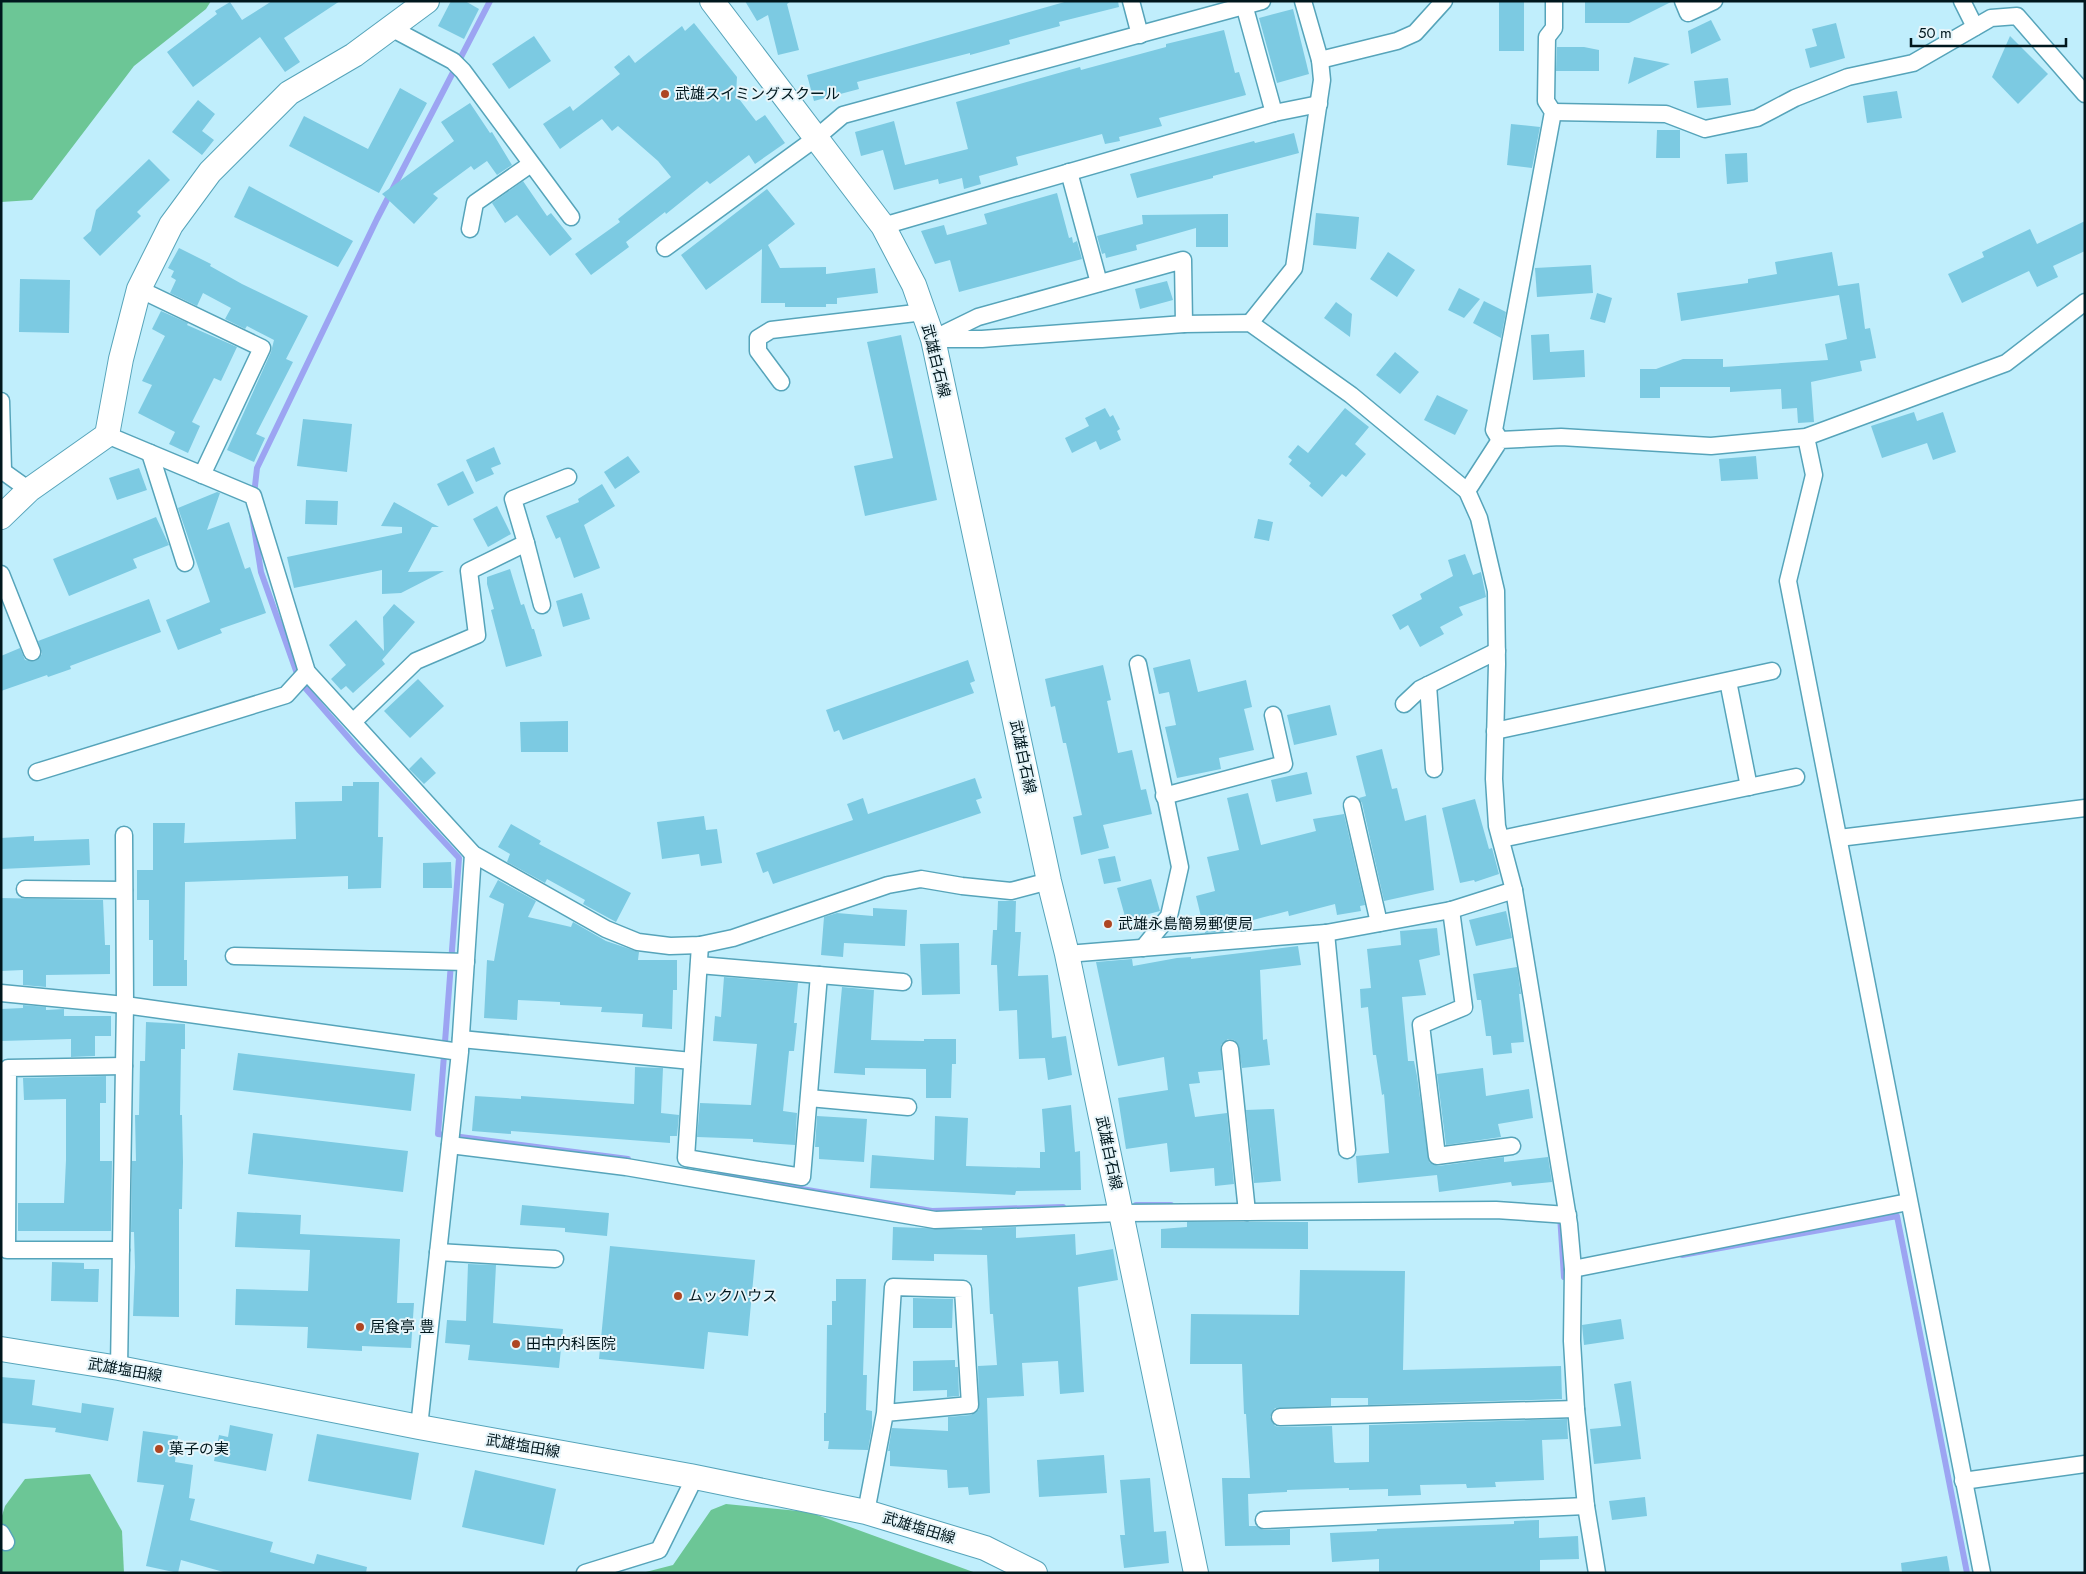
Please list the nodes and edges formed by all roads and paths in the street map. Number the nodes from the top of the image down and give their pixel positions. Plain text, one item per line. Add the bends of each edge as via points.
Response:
1 (427, 1) edge
2 (712, 1) edge
3 (1131, 1) edge
4 (1262, 1) edge
5 (1303, 1) edge
6 (1444, 1) edge
7 (1554, 1) edge
8 (1683, 1) edge
9 (1714, 1) edge
10 (1962, 1) edge
11 (1243, 4) edge
12 (1975, 27) junction
13 (391, 28) junction
14 (1140, 35) junction
15 (1320, 60) junction
16 (2085, 94) edge
17 (1319, 104) junction
18 (1553, 112) junction
19 (1274, 113) junction
20 (816, 138) junction
21 (531, 164) junction
22 (1069, 172) junction
23 (571, 217) dead end
24 (884, 226) junction
25 (470, 229) dead end
26 (665, 248) dead end
27 (1099, 283) junction
28 (139, 289) junction
29 (2085, 302) edge
30 (924, 312) junction
31 (1250, 323) junction
32 (1184, 324) junction
33 (933, 339) junction
34 (781, 382) dead end
35 (1, 401) edge
36 (107, 435) junction
37 (1806, 437) junction
38 (1500, 440) junction
39 (150, 453) junction
40 (2, 470) edge
41 (202, 475) junction
42 (568, 476) dead end
43 (29, 490) junction
44 (1466, 491) junction
45 (1, 518) edge
46 (526, 543) junction
47 (185, 562) dead end
48 (1, 574) edge
49 (542, 605) dead end
50 (1496, 651) junction
51 (32, 652) dead end
52 (1138, 664) dead end
53 (1772, 671) dead end
54 (307, 672) junction
55 (1728, 681) junction
56 (1428, 685) junction
57 (1404, 704) dead end
58 (1273, 715) dead end
59 (353, 722) junction
60 (1495, 731) junction
61 (1434, 768) dead end
62 (37, 772) dead end
63 (1796, 778) dead end
64 (1749, 787) junction
65 (1164, 796) junction
66 (1352, 805) dead end
67 (2085, 808) edge
68 (124, 835) dead end
69 (1840, 838) junction
70 (1501, 839) junction
71 (473, 854) junction
72 (1050, 881) junction
73 (26, 888) dead end
74 (124, 890) junction
75 (1514, 890) junction
76 (1451, 910) junction
77 (1379, 924) junction
78 (1326, 933) junction
79 (700, 945) junction
80 (1143, 948) junction
81 (1067, 954) junction
82 (234, 956) dead end
83 (465, 962) junction
84 (699, 965) junction
85 (820, 975) junction
86 (903, 982) dead end
87 (1, 993) edge
88 (125, 1005) junction
89 (461, 1046) junction
90 (1230, 1049) dead end
91 (692, 1061) junction
92 (124, 1066) junction
93 (809, 1098) junction
94 (908, 1107) dead end
95 (450, 1145) junction
96 (1512, 1146) dead end
97 (1347, 1150) dead end
98 (1908, 1202) junction
99 (1247, 1212) junction
100 (1121, 1214) junction
101 (1568, 1214) junction
102 (121, 1250) junction
103 (438, 1252) junction
104 (555, 1259) dead end
105 (1574, 1269) junction
106 (1, 1349) edge
107 (119, 1368) junction
108 (1576, 1409) junction
109 (885, 1413) junction
110 (1280, 1417) dead end
111 (419, 1427) junction
112 (2085, 1464) edge
113 (695, 1477) junction
114 (1963, 1481) junction
115 (1586, 1506) junction
116 (866, 1512) junction
117 (1264, 1520) dead end
118 (585, 1573) edge
119 (1035, 1573) edge
120 (1196, 1573) edge
121 (1597, 1573) edge
122 (1982, 1573) edge

1 - 13 main road
2 - 20 main road, 武雄白石線
3 - 14 street
4 - 11 street
5 - 15 street
6 - 15 street via 1415,33 1397,41
7 - 18 street via 1554,28 1547,37 1546,101
8 - 9 street via 1688,13
10 - 12 street
11 - 14 street
11 - 19 street
12 - 16 street via 1991,18 2017,16
12 - 18 street via 1913,64 1848,77 1794,98 1757,118 1705,129 1666,114
13 - 21 street via 458,66
13 - 28 main road via 354,55 289,93 210,172 171,225
14 - 20 street via 843,115
15 - 17 street
17 - 19 street
17 - 31 street via 1294,268
18 - 38 street via 1494,430
19 - 22 street
20 - 24 main road, 武雄白石線
20 - 26 street
21 - 23 street
21 - 25 street via 474,203
22 - 24 street
22 - 27 street
24 - 30 main road, 武雄白石線
27 - 32 street via 1183,260
27 - 33 street via 978,317
28 - 36 main road via 121,359
28 - 41 street via 262,348
29 - 37 street via 2006,363
30 - 33 main road, 武雄白石線
30 - 34 street via 771,330 758,338 758,351
31 - 32 street
31 - 44 street via 1351,395
32 - 33 street via 982,339
33 - 72 main road, 武雄白石線
35 - 40 street
36 - 39 street
36 - 43 main road
37 - 38 street via 1711,446 1561,437
37 - 69 street via 1814,476 1788,581
38 - 44 street
39 - 41 street
39 - 47 street
40 - 43 street
41 - 54 street via 253,496
42 - 46 street via 512,500
43 - 45 main road
44 - 50 street via 1479,518 1496,591
46 - 49 street
46 - 59 street via 469,572 477,635 416,661
48 - 51 street
50 - 56 street
50 - 60 street
52 - 65 street
53 - 55 street
54 - 59 street
54 - 62 street via 286,694
55 - 60 street
55 - 64 street
56 - 57 street
56 - 61 street
58 - 65 street via 1284,764
59 - 71 street
60 - 70 street via 1494,779
63 - 64 street
64 - 70 street
65 - 80 street via 1180,867 1169,916
66 - 77 street
67 - 69 street
68 - 74 street
69 - 98 street
70 - 75 street
71 - 79 street via 606,929 638,942
71 - 83 street
72 - 79 street via 1012,891 921,879 888,886 733,938
72 - 81 main road, 武雄白石線
73 - 74 street
74 - 88 street
75 - 76 street
75 - 101 street
76 - 77 street
76 - 96 street via 1464,1008 1421,1025 1437,1156
77 - 78 street
78 - 80 street
78 - 97 street
79 - 84 street
80 - 81 street
81 - 100 main road, 武雄白石線
82 - 83 street
83 - 89 street
84 - 85 street
84 - 91 street
85 - 86 street
85 - 93 street
87 - 88 street
88 - 89 street
88 - 92 street
89 - 91 street
89 - 95 street
90 - 99 street
91 - 93 street via 686,1158 802,1178
92 - 102 street
92 - 102 street via 8,1068 7,1250
93 - 94 street
95 - 100 street via 626,1166 935,1220
95 - 103 street
98 - 105 street
98 - 114 street
99 - 100 street
99 - 101 street via 1496,1210
100 - 120 main road, 武雄白石線
101 - 105 street
102 - 107 street
103 - 104 street
103 - 111 street
105 - 108 street via 1572,1341
106 - 107 main road, 武雄塩田線
107 - 111 main road, 武雄塩田線
108 - 110 street
108 - 115 street
109 - 109 street via 893,1287 963,1288 970,1405
109 - 116 street
111 - 113 main road, 武雄塩田線
112 - 114 street
113 - 116 main road, 武雄塩田線
113 - 118 street via 659,1550
114 - 122 street
115 - 117 street
115 - 121 street
116 - 119 main road, 武雄塩田線 via 985,1548

